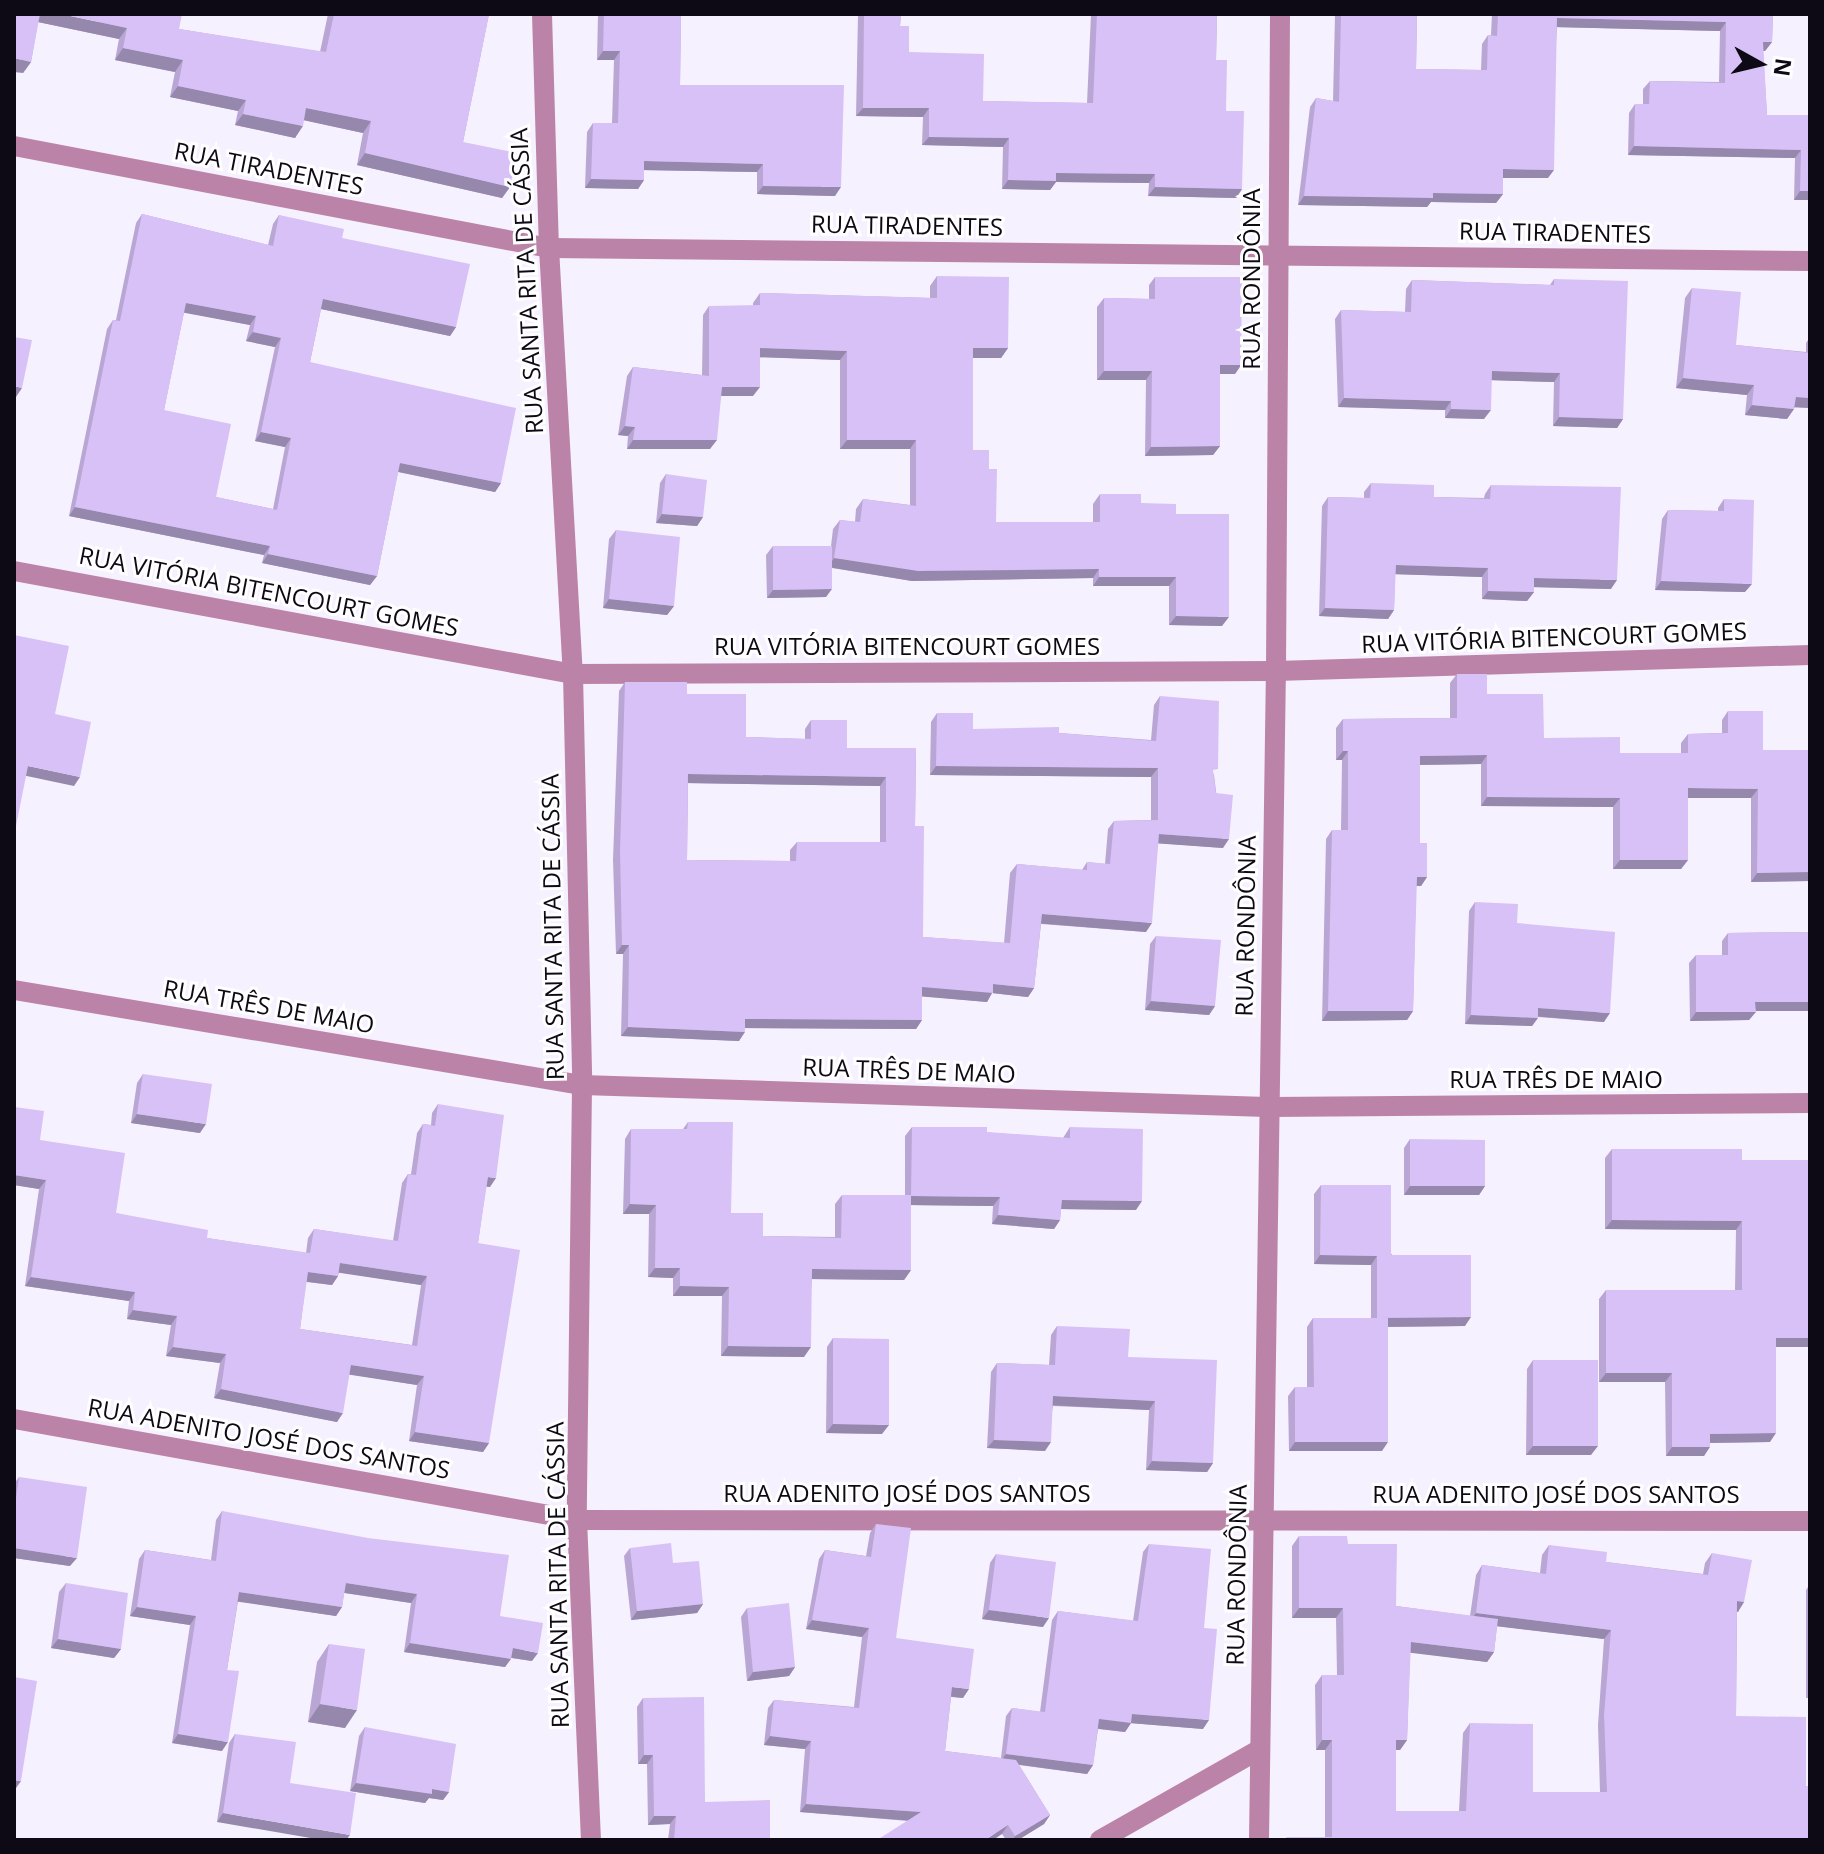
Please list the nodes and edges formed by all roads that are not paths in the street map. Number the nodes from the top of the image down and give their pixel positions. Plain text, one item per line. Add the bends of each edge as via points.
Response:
1 (542, 14) edge
2 (1280, 14) edge
3 (14, 146) edge
4 (549, 248) junction
5 (1277, 255) junction
6 (1810, 261) edge
7 (14, 571) edge
8 (1810, 655) edge
9 (1276, 671) junction
10 (573, 674) junction
11 (14, 990) edge
12 (582, 1085) junction
13 (1810, 1103) edge
14 (1267, 1107) junction
15 (14, 1419) edge
16 (1262, 1518) junction
17 (577, 1520) junction
18 (1810, 1521) edge
19 (1260, 1749) junction
20 (591, 1840) edge
21 (1100, 1840) edge
22 (1259, 1840) edge

1 - 4 street, RUA SANTA RITA DE CÁSSIA
2 - 5 street, RUA RONDÔNIA
3 - 4 street, RUA TIRADENTES
4 - 5 street, RUA TIRADENTES
4 - 10 street, RUA SANTA RITA DE CÁSSIA
5 - 6 street, RUA TIRADENTES
5 - 9 street, RUA RONDÔNIA
7 - 10 street, RUA VITÓRIA BITENCOURT GOMES
8 - 9 street, RUA VITÓRIA BITENCOURT GOMES
9 - 10 street, RUA VITÓRIA BITENCOURT GOMES
9 - 14 street, RUA RONDÔNIA
10 - 12 street, RUA SANTA RITA DE CÁSSIA
11 - 12 street, RUA TRÊS DE MAIO
12 - 14 street, RUA TRÊS DE MAIO
12 - 17 street, RUA SANTA RITA DE CÁSSIA
13 - 14 street, RUA TRÊS DE MAIO
14 - 16 street, RUA RONDÔNIA
15 - 17 street, RUA ADENITO JOSÉ DOS SANTOS
16 - 17 street, RUA ADENITO JOSÉ DOS SANTOS
16 - 18 street, RUA ADENITO JOSÉ DOS SANTOS
16 - 19 street, RUA RONDÔNIA
17 - 20 street, RUA SANTA RITA DE CÁSSIA
19 - 21 street
19 - 22 street, RUA RONDÔNIA

